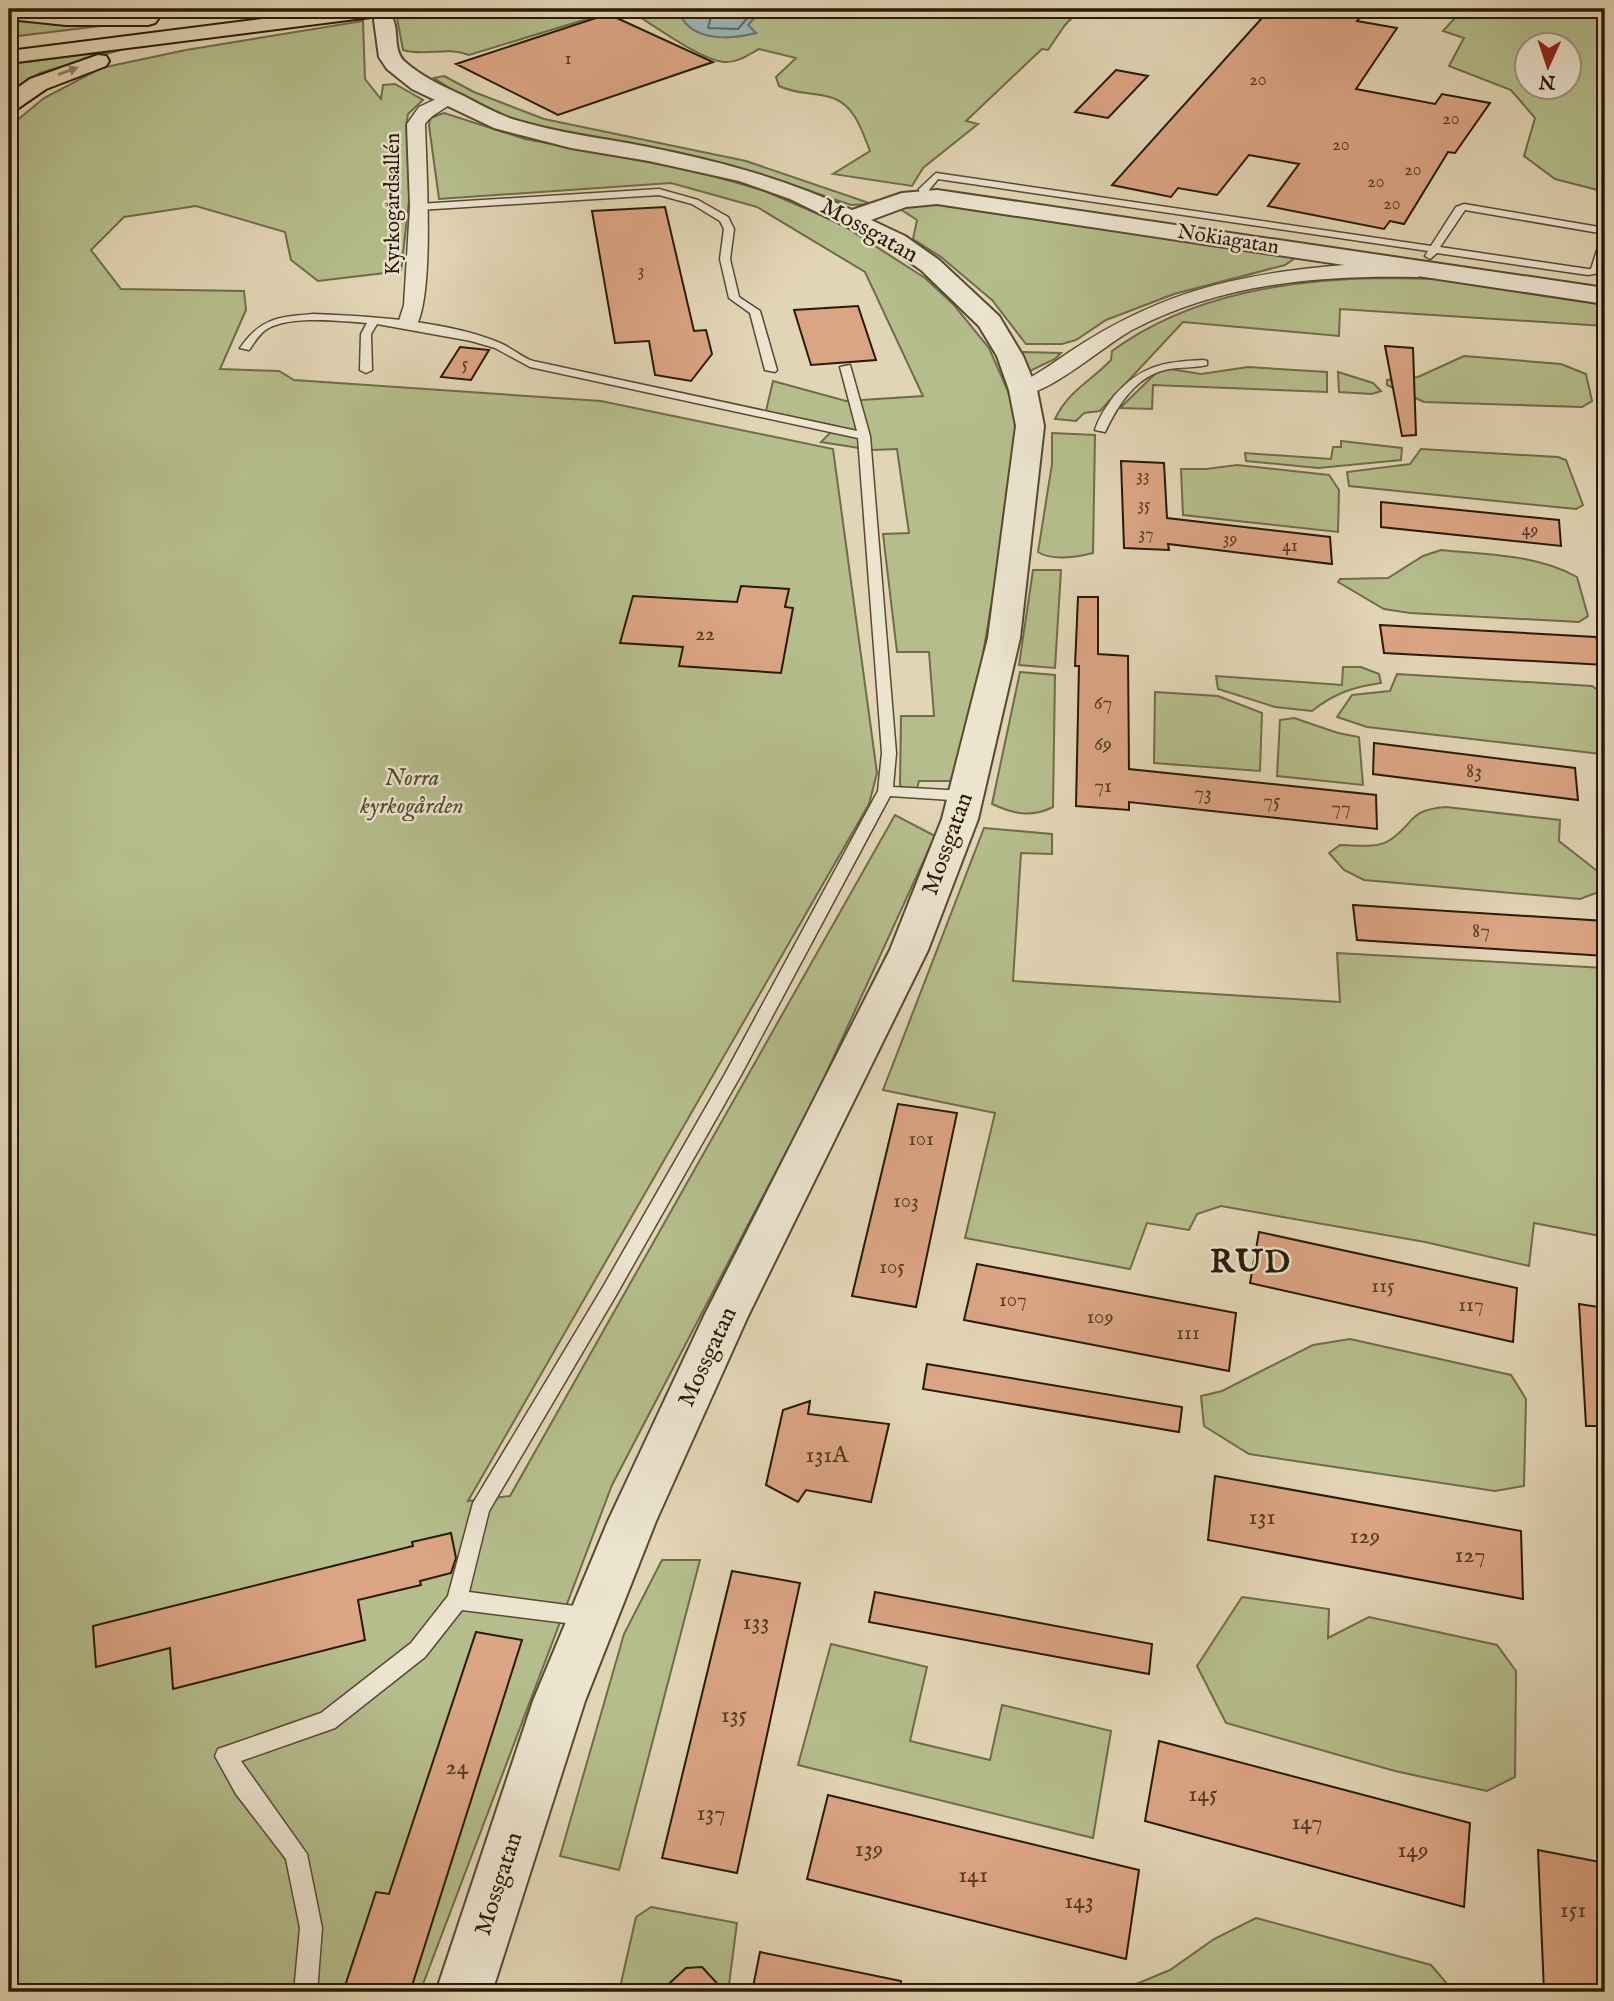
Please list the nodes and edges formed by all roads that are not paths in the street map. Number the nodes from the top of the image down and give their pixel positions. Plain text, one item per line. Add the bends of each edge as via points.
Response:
1 (287, 9) edge
2 (9, 13) edge
3 (385, 14) edge
4 (216, 18) junction
5 (257, 26) junction
6 (9, 43) edge
7 (9, 57) edge
8 (447, 99) junction
9 (9, 104) edge
10 (419, 207) junction
11 (854, 218) junction
12 (1605, 231) edge
13 (1605, 241) edge
14 (1431, 260) junction
15 (1454, 273) junction
16 (1605, 296) edge
17 (374, 320) junction
18 (408, 324) junction
19 (245, 348) dead end
20 (1203, 363) dead end
21 (846, 367) dead end
22 (366, 370) dead end
23 (771, 370) dead end
24 (1023, 390) junction
25 (1101, 430) dead end
26 (864, 436) junction
27 (885, 791) junction
28 (966, 796) junction
29 (457, 1600) junction
30 (593, 1617) junction
31 (305, 1992) edge
32 (464, 1992) edge

1 - 4 highway
2 - 4 highway via 66,19
3 - 5 highway
3 - 8 street, Mossgatan via 390,57 420,84
4 - 6 highway
5 - 7 highway
9 -> 5 highway via 38,84 85,65
8 - 10 street, Kyrkogårdsallén via 425,111 416,124
8 - 11 street, Mossgatan via 535,133 746,176
10 - 18 street, Kyrkogårdsallén via 414,305
10 - 23 lane via 659,192 695,202 724,219 729,229 725,259 734,298 755,311
11 - 14 street, Nokiagatan via 923,197
11 - 24 street, Mossgatan via 930,265 971,302 990,322
12 - 14 lane via 1464,207
13 - 14 lane via 1595,271 1588,272
14 - 15 street, Nokiagatan
15 - 16 street, Nokiagatan
15 - 24 street via 1322,272 1183,300 1124,326 1036,386
17 - 18 lane
17 - 19 lane via 281,320 259,330
17 - 22 lane via 366,334
18 - 26 lane via 492,343 530,364
20 - 25 lane via 1154,368 1135,379 1110,409
21 - 26 lane
24 - 28 street, Mossgatan via 1030,426 1028,456 1004,638
26 - 27 lane via 889,752
27 - 28 lane
27 - 29 lane via 733,1075 480,1509
28 - 30 street, Mossgatan via 909,950 726,1316
29 - 30 lane
29 - 31 lane via 418,1650 328,1721 226,1756 296,1854 311,1928
30 - 32 street, Mossgatan via 559,1701

